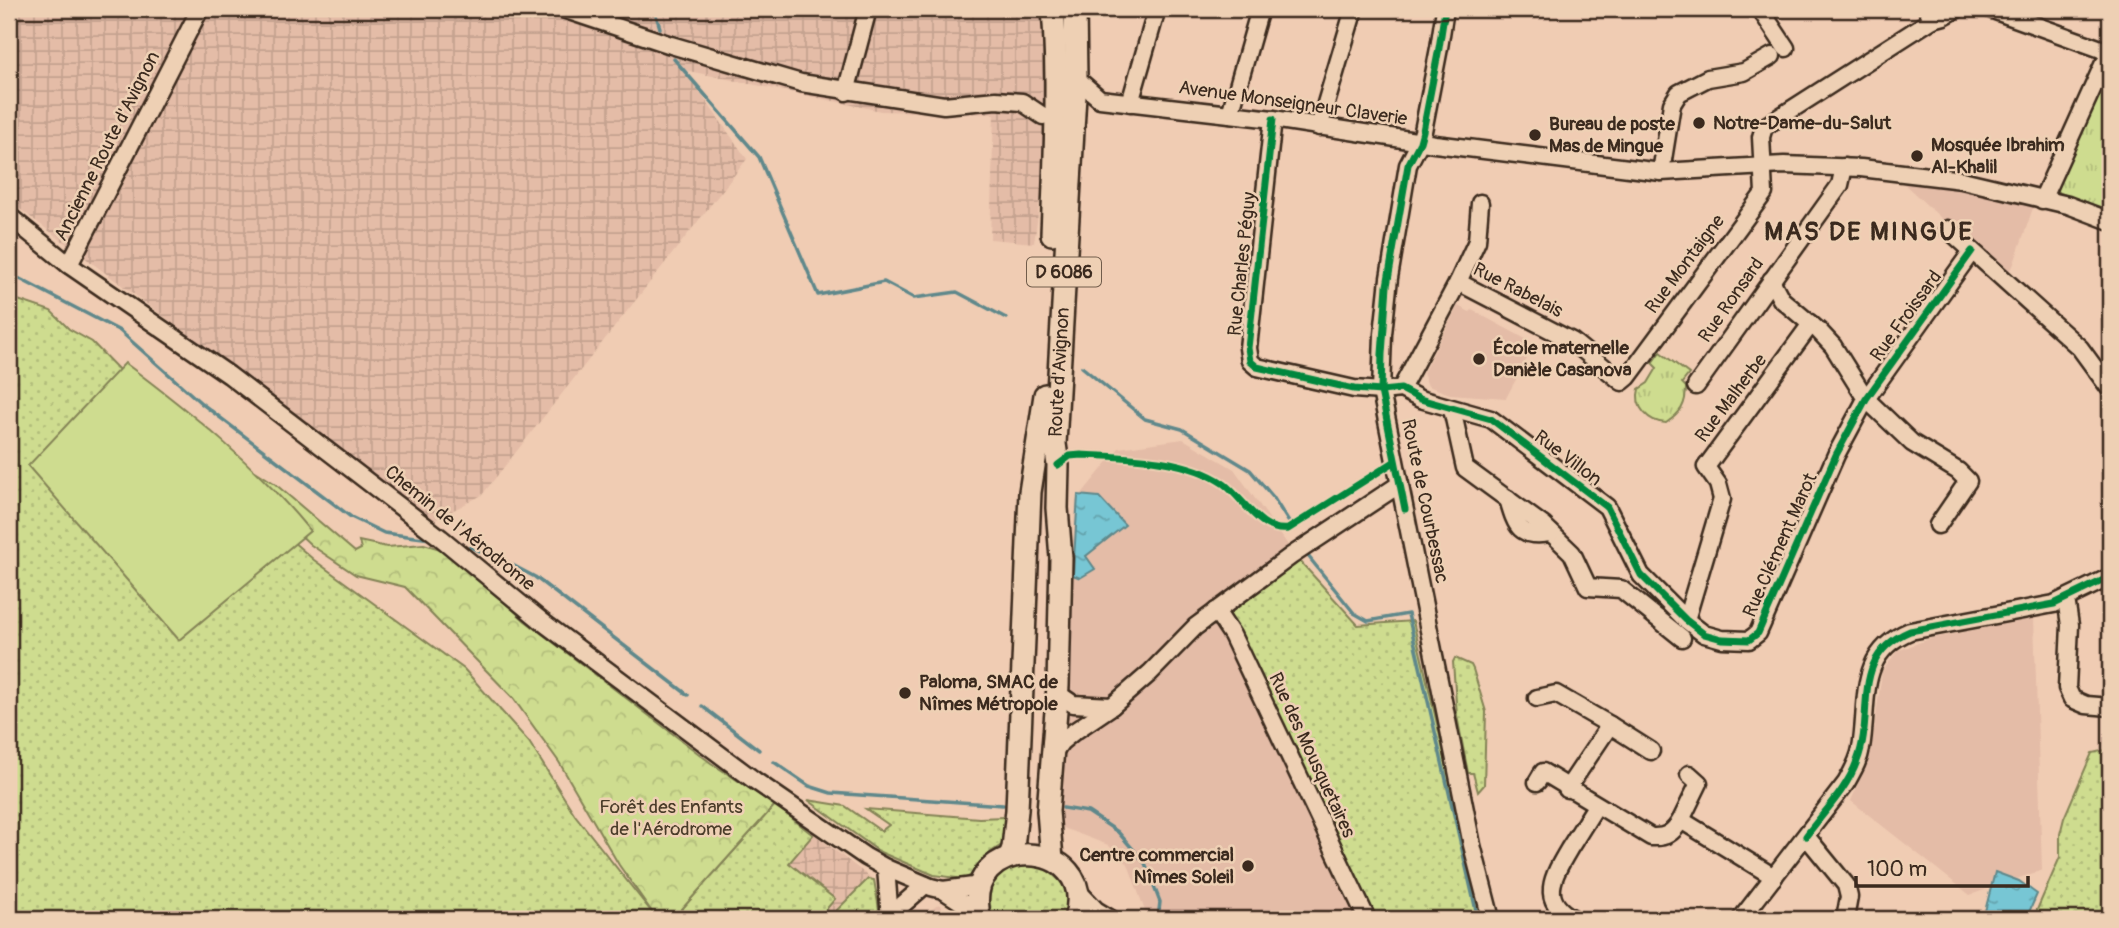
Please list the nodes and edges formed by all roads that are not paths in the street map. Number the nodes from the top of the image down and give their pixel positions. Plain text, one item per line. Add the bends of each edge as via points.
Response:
1 (200, 9) edge
2 (563, 9) edge
3 (869, 9) edge
4 (1053, 9) edge
5 (1075, 9) edge
6 (1157, 9) edge
7 (1260, 9) edge
8 (1354, 9) edge
9 (1444, 9) edge
10 (1760, 9) edge
11 (1957, 9) edge
12 (1990, 9) edge
13 (1930, 14) edge
14 (2110, 56) edge
15 (1076, 78) junction
16 (846, 92) junction
17 (1130, 103) junction
18 (1230, 114) junction
19 (1043, 116) dead end
20 (1273, 119) junction
21 (1319, 127) junction
22 (1420, 142) junction
23 (1763, 165) junction
24 (1843, 167) junction
25 (1661, 172) junction
26 (2042, 200) junction
27 (1480, 203) dead end
28 (9, 216) edge
29 (2110, 221) edge
30 (1948, 229) dead end
31 (1972, 251) junction
32 (69, 265) junction
33 (1771, 280) junction
34 (1458, 282) junction
35 (1811, 324) junction
36 (1622, 382) joint
37 (1696, 386) dead end
38 (1401, 389) junction
39 (2110, 389) edge
40 (1381, 391) junction
41 (1866, 399) junction
42 (1452, 409) junction
43 (1399, 484) junction
44 (1938, 525) dead end
45 (2110, 577) edge
46 (2066, 599) junction
47 (1216, 611) junction
48 (1686, 620) junction
49 (1682, 638) dead end
50 (1057, 693) junction
51 (1536, 698) dead end
52 (1112, 706) junction
53 (2110, 708) edge
54 (1610, 725) junction
55 (1651, 751) dead end
56 (1052, 755) junction
57 (1689, 774) dead end
58 (1537, 782) dead end
59 (1567, 789) junction
60 (1596, 806) junction
61 (1681, 820) junction
62 (1805, 836) junction
63 (1010, 856) junction
64 (1052, 859) junction
65 (887, 868) junction
66 (1774, 877) junction
67 (925, 885) junction
68 (981, 885) junction
69 (1076, 889) junction
70 (943, 890) junction
71 (889, 917) edge
72 (979, 918) edge
73 (1075, 919) edge
74 (1111, 919) edge
75 (1367, 919) edge
76 (1491, 919) edge
77 (1574, 919) edge
78 (1741, 919) edge
79 (1845, 919) edge

1 - 32 street, Ancienne Route d'Avignon
2 - 16 street via 671,45
3 - 16 street
4 - 63 main road, Route d'Avignon / D 6086 via 1057,129 1046,392 1030,492 1017,810
5 - 15 main road, Route d'Avignon / D 6086
6 - 17 street
7 - 18 street
8 - 21 street
9 - 22 street, Route de Courbessac
10 - 25 street via 1779,52 1744,72 1709,78 1679,93 1672,104
11 - 13 street via 1944,16
12 - 14 street
13 - 23 street, Rue Montaigne via 1764,127 1760,137
14 - 26 street
15 - 17 street, Avenue Monseigneur Claverie via 1100,99
15 - 50 main road, Route d'Avignon / D 6086 via 1055,444 1061,558
16 - 19 street via 944,105 1022,102
17 - 18 street, Avenue Monseigneur Claverie
18 - 20 street, Avenue Monseigneur Claverie
20 - 21 street, Avenue Monseigneur Claverie
20 - 40 street, Rue Charles Péguy via 1250,361 1269,370
21 - 22 street, Avenue Monseigneur Claverie
22 - 25 street, Avenue Monseigneur Claverie
22 - 40 street, Route de Courbessac via 1408,165 1389,278
23 - 24 street, Avenue Monseigneur Claverie
23 - 25 street, Avenue Monseigneur Claverie
23 - 36 street, Rue Montaigne via 1764,193
24 - 26 street, Avenue Monseigneur Claverie via 1962,180
24 - 33 street, Rue Ronsard via 1840,185
26 - 29 street, Avenue Monseigneur Claverie
27 - 34 street via 1477,241
28 - 32 street, Chemin de l'Aérodrome
30 - 31 street
31 - 39 street via 2080,348
31 - 41 street, Rue Froissard
32 - 65 street, Chemin de l'Aérodrome via 229,375 712,749
33 - 35 street via 1781,299
33 - 37 street, Rue Ronsard
34 - 36 street, Rue Rabelais via 1572,341
34 - 38 street, Rue Rabelais
35 - 41 street via 1833,346
35 - 48 street, Rue Malherbe via 1706,467 1723,499
38 - 40 street, Rue Villon
38 - 42 street, Rue Villon
40 - 43 street, Route de Courbessac
41 - 44 street via 1912,443 1968,481
41 - 48 street, Rue Clément Marot via 1836,455 1758,633 1749,640 1722,639 1704,634
42 - 48 street, Rue Villon via 1491,419 1607,507 1641,575
42 - 49 street via 1465,468 1572,553 1588,587 1620,589
43 - 47 street
43 - 76 street, Route de Courbessac
45 - 46 street
46 - 53 street via 2070,625 2067,688 2072,699
46 - 62 street via 1895,637 1874,662 1868,678 1856,765
47 - 52 street
47 - 75 street, Rue des Mousquetaires via 1232,635
50 - 52 street via 1073,704
50 - 56 main road, Route d'Avignon / D 6086
51 - 54 street via 1556,694
52 - 56 street via 1072,733
54 - 55 street
54 - 59 street
56 - 64 main road, Route d'Avignon / D 6086 via 1048,811
57 - 61 street via 1699,783
58 - 59 street via 1543,772
59 - 60 street
60 - 61 street via 1651,837 1672,833
60 - 77 street via 1550,888 1555,904
61 - 66 street
62 - 66 street
62 - 79 street via 1846,886
63 - 64 main road via 1029,853
63 - 68 main road via 992,867
64 - 69 main road via 1071,877
65 - 67 street, Chemin de l'Aérodrome
65 - 71 street
66 - 78 street
67 - 70 street, Chemin de l'Aérodrome
67 - 71 street
68 - 70 street, Chemin de l'Aérodrome
68 - 72 main road
69 - 73 main road
69 - 74 street
70 - 72 street, Chemin de l'Aérodrome

